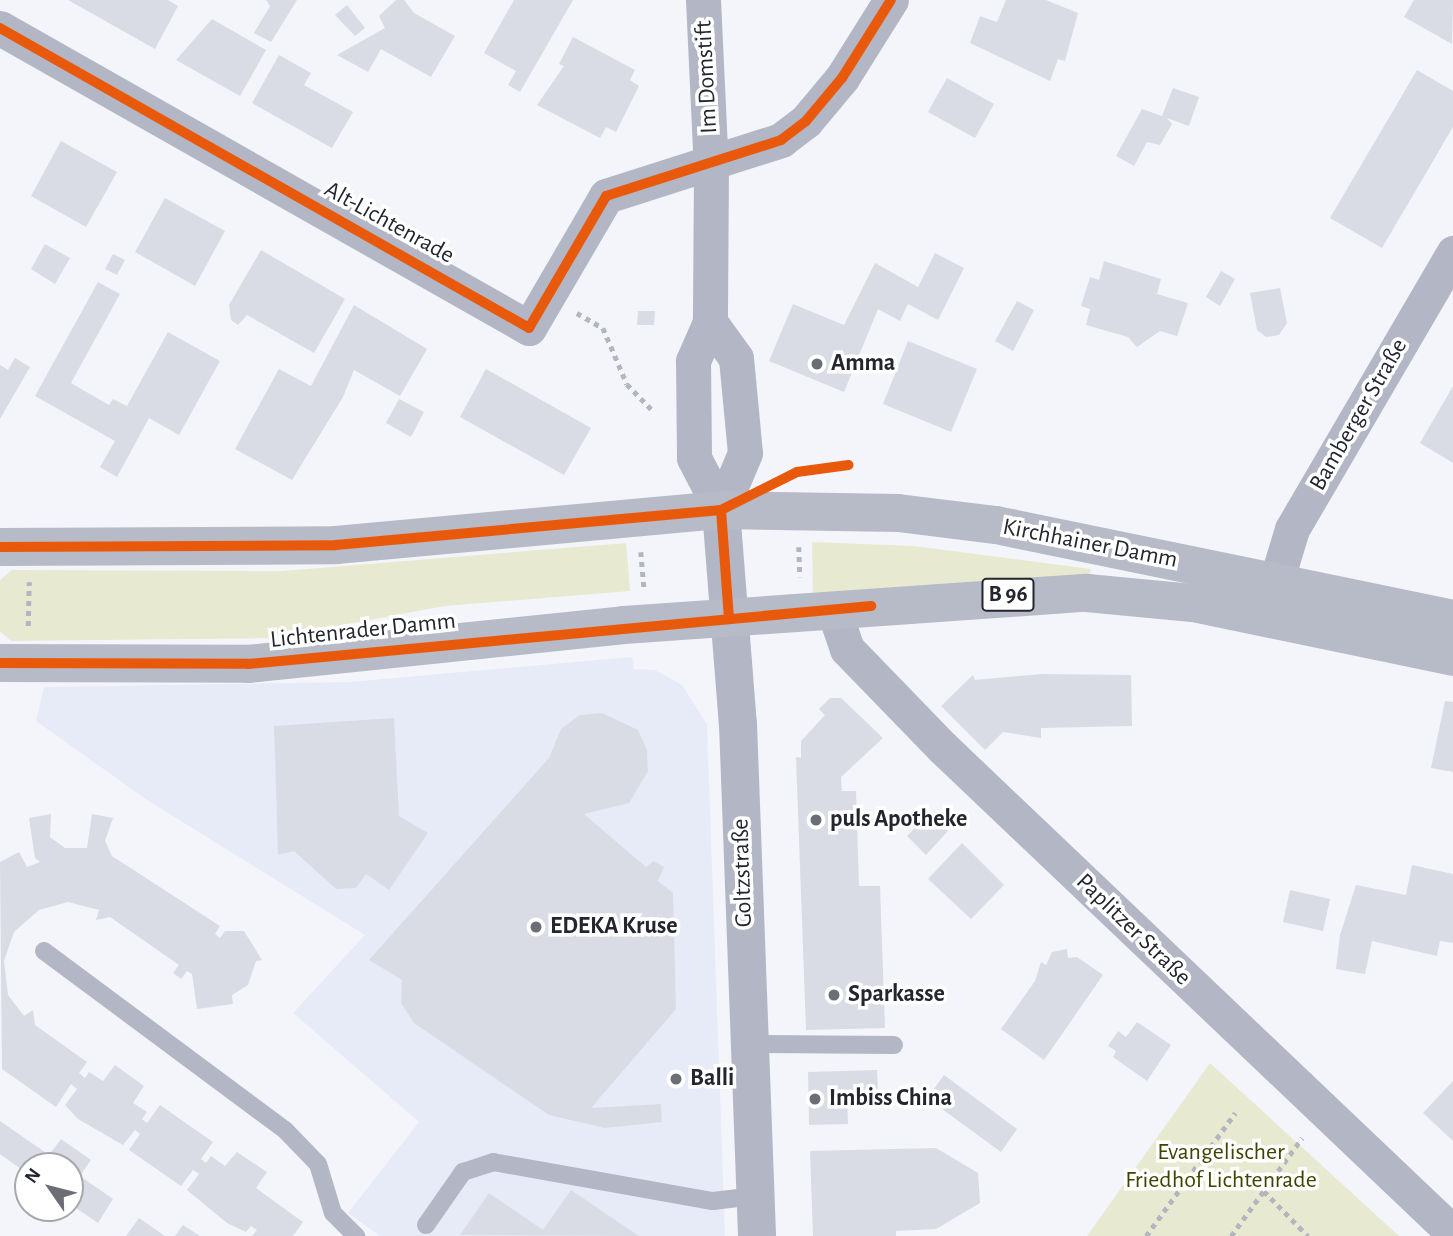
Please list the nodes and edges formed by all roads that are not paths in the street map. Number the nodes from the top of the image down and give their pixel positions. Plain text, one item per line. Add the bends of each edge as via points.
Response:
1 (703, 0) edge
2 (891, 0) edge
3 (0, 28) edge
4 (711, 167) junction
5 (1453, 253) edge
6 (710, 322) junction
7 (721, 510) junction
8 (15, 559) edge
9 (1276, 582) junction
10 (834, 611) junction
11 (729, 618) junction
12 (1453, 619) edge
13 (14, 652) edge
14 (1453, 657) edge
15 (44, 951) dead end
16 (749, 1044) junction
17 (894, 1045) dead end
18 (755, 1196) junction
19 (426, 1225) dead end
20 (1453, 1233) edge
21 (356, 1236) edge
22 (757, 1236) edge

1 - 4 street, Im Domstift
2 - 4 street via 842,78 806,121 781,141
3 - 4 street, Alt-Lichtenrade via 529,328 606,196
4 - 6 street, Im Domstift
5 - 9 street, Bamberger Straße via 1292,529
6 - 7 street, Im Domstift via 693,361 694,458
6 - 7 street via 736,358 745,453
7 - 8 main road via 336,545
7 - 9 main road, Kirchhainer Damm via 936,517
7 - 11 street, Goltzstraße
9 - 12 main road, Kirchhainer Damm
10 - 11 main road, Kirchhainer Damm / B 96
10 - 14 main road, Kirchhainer Damm / B 96 via 1006,595 1133,596 1194,603
10 - 20 street, Paplitzer Straße via 847,649 942,747
11 - 13 main road, Lichtenrader Damm / B 96 via 248,664
11 - 16 street, Goltzstraße
15 - 21 lane via 285,1130 318,1164 333,1213
16 - 17 lane
16 - 18 street, Goltzstraße
18 - 19 lane via 713,1200 493,1162 463,1172
18 - 22 street, Goltzstraße

